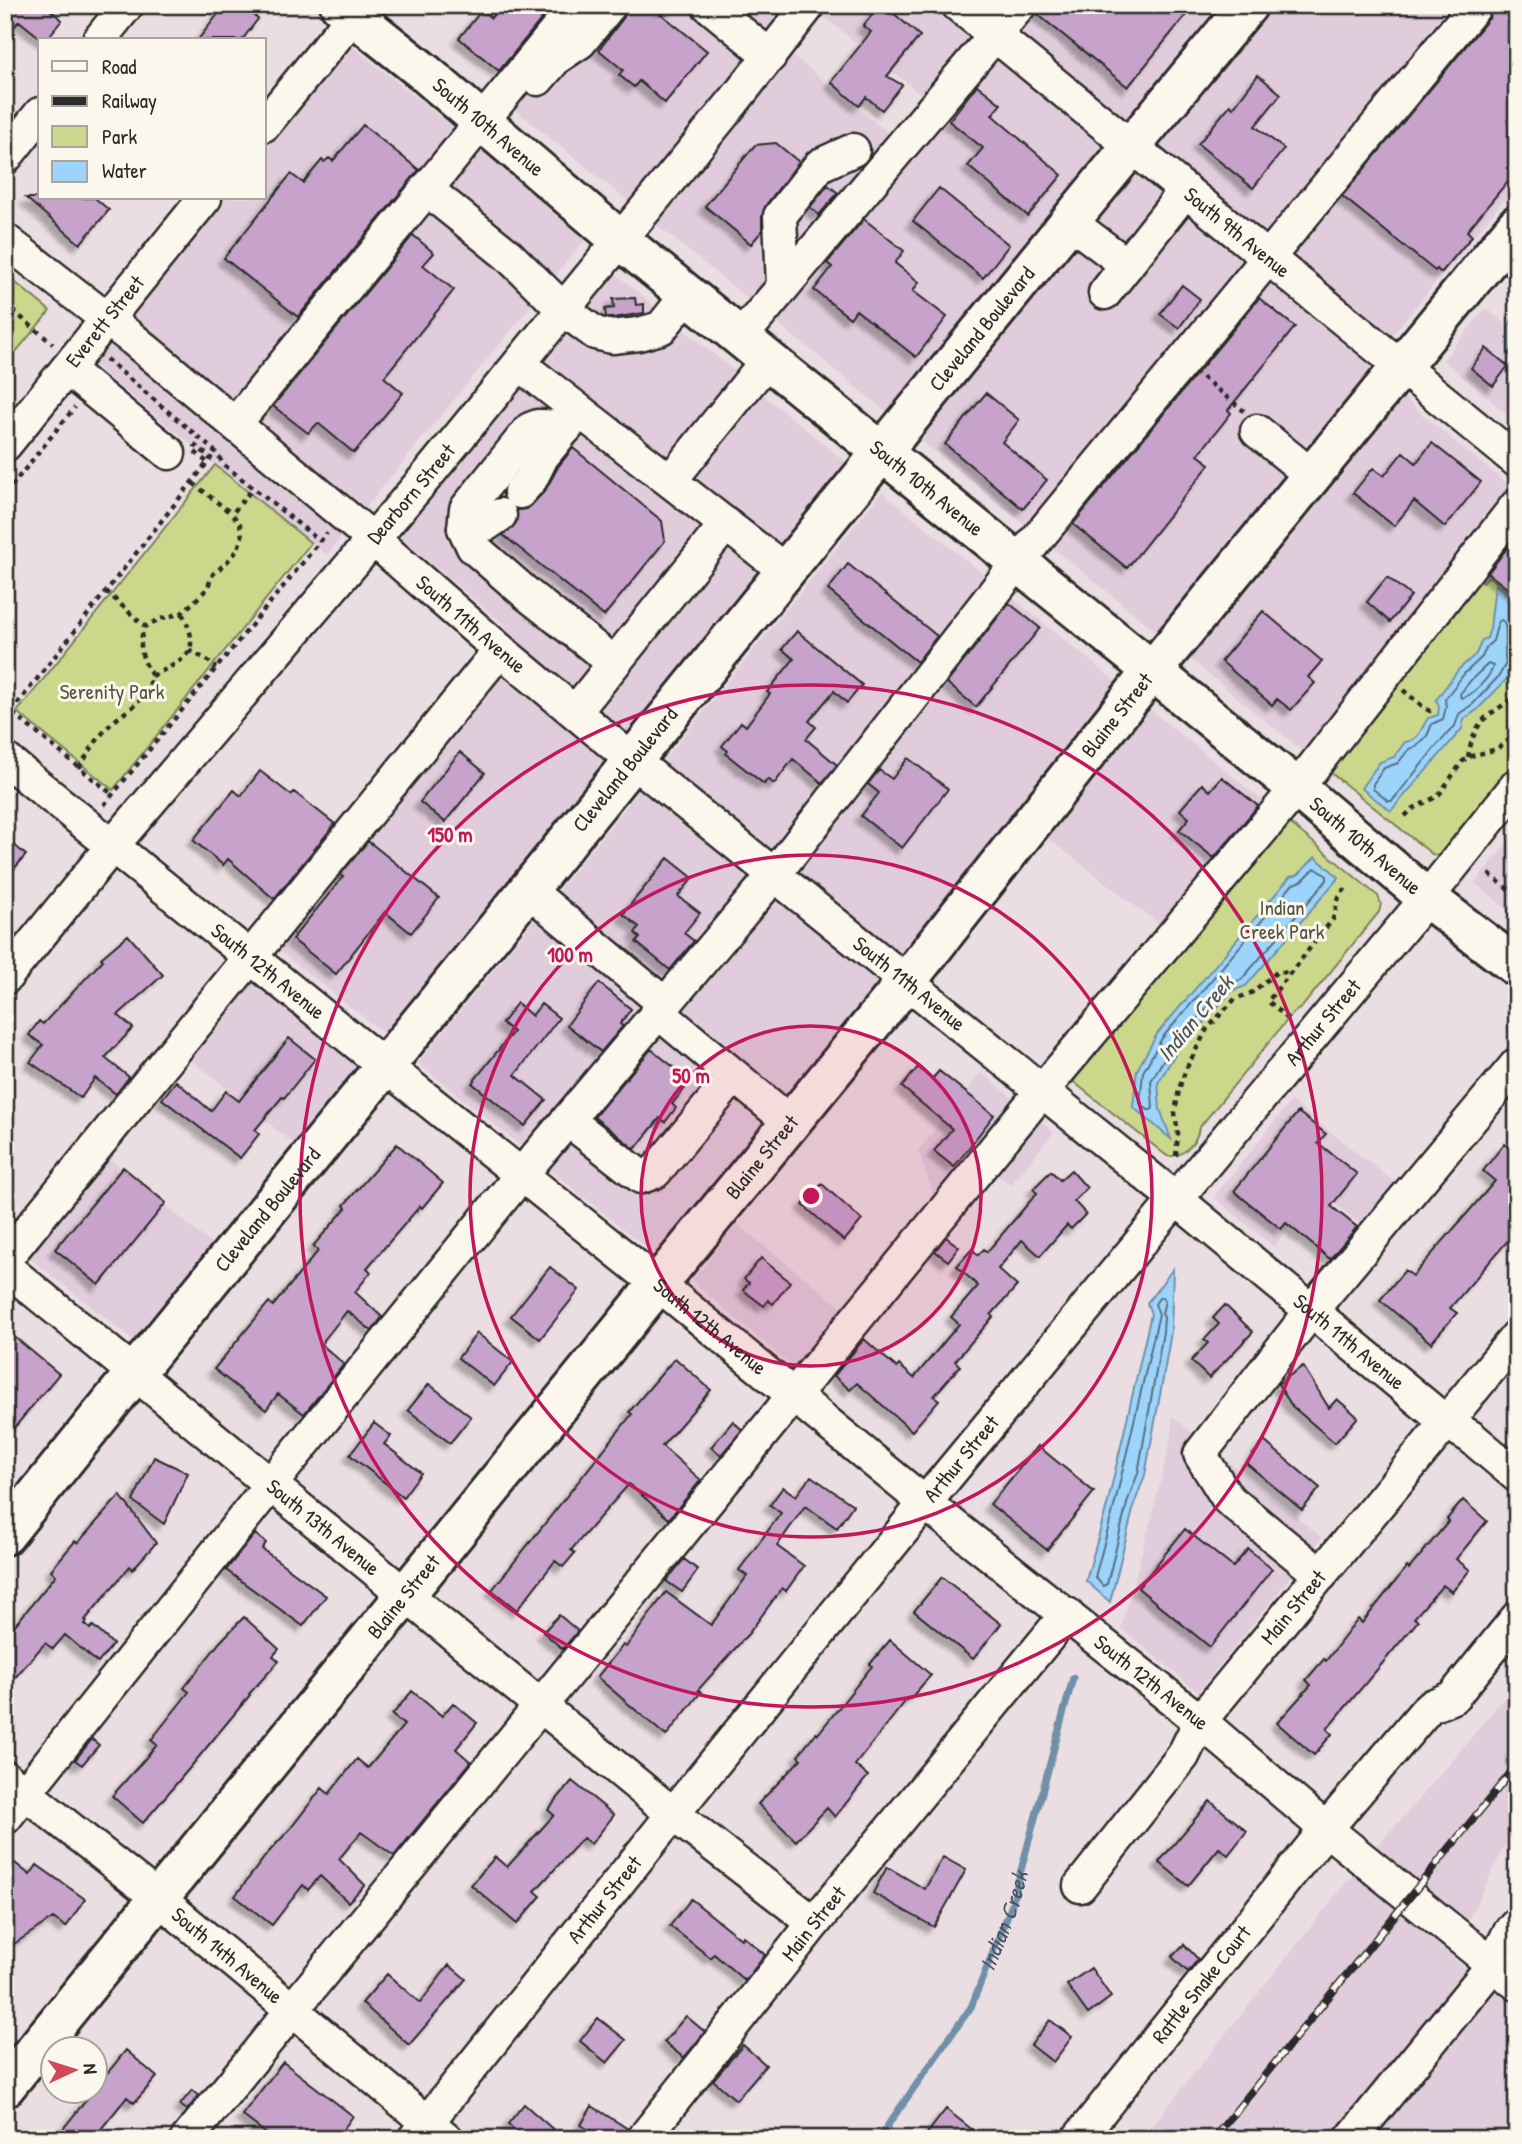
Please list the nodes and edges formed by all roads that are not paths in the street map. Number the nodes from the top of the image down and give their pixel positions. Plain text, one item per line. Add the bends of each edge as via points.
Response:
1 (127, 5) edge
2 (577, 5) edge
3 (593, 5) edge
4 (610, 5) edge
5 (627, 5) edge
6 (708, 5) edge
7 (809, 5) edge
8 (958, 5) edge
9 (1020, 5) edge
10 (1248, 5) edge
11 (1476, 5) edge
12 (352, 9) edge
13 (994, 36) junction
14 (101, 38) edge
15 (770, 56) junction
16 (556, 58) junction
17 (38, 117) edge
18 (266, 122) edge
19 (487, 126) junction
20 (1130, 147) junction
21 (853, 155) dead end
22 (5, 158) edge
23 (426, 189) junction
24 (1185, 191) junction
25 (204, 200) edge
26 (1070, 222) junction
27 (1517, 225) edge
28 (5, 240) edge
29 (620, 240) junction
30 (1267, 258) junction
31 (782, 259) junction
32 (1127, 265) junction
33 (1105, 293) dead end
34 (688, 295) junction
35 (564, 310) junction
36 (117, 327) junction
37 (754, 348) junction
38 (80, 361) junction
39 (519, 364) junction
40 (1400, 366) junction
41 (573, 419) junction
42 (235, 424) junction
43 (1254, 424) road end
44 (5, 444) edge
45 (883, 452) junction
46 (169, 453) dead end
47 (1517, 461) edge
48 (1311, 475) junction
49 (426, 477) junction
50 (671, 480) junction
51 (1517, 505) edge
52 (465, 518) junction
53 (726, 524) junction
54 (374, 540) junction
55 (1018, 562) junction
56 (786, 571) junction
57 (500, 650) junction
58 (614, 663) junction
59 (1152, 671) junction
60 (575, 712) junction
61 (5, 759) edge
62 (632, 760) junction
63 (1517, 785) edge
64 (1297, 788) junction
65 (113, 845) junction
66 (775, 876) junction
67 (528, 890) junction
68 (1427, 898) junction
69 (249, 956) junction
70 (1517, 967) edge
71 (5, 978) edge
72 (906, 982) junction
73 (662, 1009) junction
74 (1517, 1064) edge
75 (385, 1066) junction
76 (734, 1076) junction
77 (1042, 1091) junction
78 (568, 1120) junction
79 (791, 1123) junction
80 (521, 1175) junction
81 (1176, 1199) junction
82 (5, 1259) edge
83 (5, 1267) edge
84 (658, 1284) junction
85 (1311, 1311) junction
86 (1517, 1336) edge
87 (134, 1372) junction
88 (794, 1396) junction
89 (1447, 1423) junction
90 (1517, 1476) edge
91 (271, 1484) junction
92 (925, 1503) junction
93 (5, 1535) edge
94 (1321, 1575) junction
95 (406, 1595) junction
96 (1067, 1614) junction
97 (1517, 1618) edge
98 (540, 1704) junction
99 (1200, 1721) junction
100 (15, 1785) edge
101 (673, 1814) junction
102 (5, 1818) edge
103 (1326, 1829) junction
104 (1080, 1886) dead end
105 (158, 1898) junction
106 (814, 1923) junction
107 (1517, 1923) edge
108 (1505, 1974) edge
109 (291, 2010) junction
110 (5, 2087) edge
111 (429, 2133) edge
112 (187, 2139) edge
113 (643, 2139) edge
114 (1077, 2139) edge
115 (1351, 2139) edge

1 - 14 street
2 - 19 street
3 - 16 street
4 - 16 street via 580,42
5 - 16 street via 593,48
6 - 15 street
7 - 15 street, Dearborn Street
8 - 13 street, South 9th Avenue
9 - 13 street
10 - 20 main road, Cleveland Boulevard
11 - 30 street
12 - 18 street
12 - 19 main road, South 10th Avenue
13 - 20 street, South 9th Avenue
13 - 31 street
15 - 29 street, Dearborn Street
16 - 19 street
17 - 22 street
19 - 23 street
19 - 29 main road, South 10th Avenue
20 - 24 street, South 9th Avenue
20 - 26 main road, Cleveland Boulevard
21 - 31 street
23 - 35 street via 508,255
23 - 42 street
24 - 30 street, South 9th Avenue
24 - 32 street
25 - 36 street, Everett Street
26 - 32 street
26 - 45 main road, Cleveland Boulevard
27 - 40 main road, Blaine Street
28 - 36 street, South 11th Avenue
29 - 34 main road, South 10th Avenue
29 - 35 street, Dearborn Street
30 - 40 street, South 9th Avenue
30 - 55 street
31 - 37 street
32 - 33 street
34 - 35 street via 661,328 639,334 612,337 594,333
34 - 37 main road, South 10th Avenue
35 - 39 street, Dearborn Street
36 - 38 street, Everett Street
36 - 42 street, South 11th Avenue
37 - 45 main road, South 10th Avenue
37 - 50 street
38 - 44 street, Everett Street
38 - 46 street via 91,388
39 - 41 street
39 - 49 street, Dearborn Street
40 - 47 street, South 9th Avenue
40 - 48 main road, Blaine Street
41 - 50 street
41 - 52 street via 530,429
41 - 52 street via 510,503 487,523
42 - 54 street, South 11th Avenue
43 - 48 street
45 - 55 main road, South 10th Avenue
45 - 56 main road, Cleveland Boulevard
48 - 59 main road, Blaine Street
49 - 52 street
49 - 54 street, Dearborn Street
50 - 53 street
51 - 64 street
52 - 58 street via 473,547
53 - 56 street
53 - 58 street
54 - 57 street, South 11th Avenue
54 - 65 street, Dearborn Street
55 - 59 main road, South 10th Avenue
55 - 66 street
56 - 62 main road, Cleveland Boulevard
57 - 60 street, South 11th Avenue
57 - 69 street
58 - 60 street
59 - 64 main road, South 10th Avenue
59 - 72 main road, Blaine Street
60 - 62 street, South 11th Avenue
61 - 65 street, South 12th Avenue
62 - 66 street, South 11th Avenue
62 - 67 main road, Cleveland Boulevard
63 - 68 street, Arthur Street
64 - 68 main road, South 10th Avenue
64 - 77 street
65 - 69 street, South 12th Avenue
65 - 71 street, Dearborn Street
66 - 72 street, South 11th Avenue
66 - 73 street
67 - 73 street
67 - 75 main road, Cleveland Boulevard
68 - 70 main road, South 10th Avenue
68 - 81 street, Arthur Street
69 - 75 street, South 12th Avenue
69 - 82 street
72 - 77 street, South 11th Avenue
72 - 79 main road, Blaine Street
73 - 76 street
73 - 78 street
74 - 85 street
75 - 80 street, South 12th Avenue
75 - 87 main road, Cleveland Boulevard
76 - 78 street via 655,1172 641,1177
76 - 79 street
77 - 81 street, South 11th Avenue
77 - 88 street
78 - 80 street
79 - 84 main road, Blaine Street
80 - 84 street, South 12th Avenue
80 - 91 street
81 - 85 street, South 11th Avenue
81 - 92 street, Arthur Street
83 - 87 street, South 13th Avenue
84 - 88 street, South 12th Avenue
84 - 95 main road, Blaine Street
85 - 89 street, South 11th Avenue
85 - 94 street via 1200,1454 1228,1499
86 - 89 street, Main Street
87 - 91 street, South 13th Avenue
87 - 93 main road, Cleveland Boulevard
88 - 92 street, South 12th Avenue
88 - 98 street
89 - 90 street, South 11th Avenue
89 - 94 street, Main Street
91 - 95 street, South 13th Avenue
91 - 100 street
92 - 96 street, South 12th Avenue
92 - 101 street, Arthur Street
94 - 99 street, Main Street
95 - 98 street, South 13th Avenue
95 - 105 main road, Blaine Street
96 - 99 street, South 12th Avenue
96 - 106 street, Main Street
97 - 103 street, Rattle Snake Court via 1453,1697 1429,1707
98 - 101 street, South 13th Avenue
98 - 109 street
99 - 103 street, South 12th Avenue
99 - 104 street, Main Street via 1183,1756
100 - 102 street
100 - 105 street, South 14th Avenue
101 - 106 street, South 13th Avenue
101 - 111 street, Arthur Street
103 - 108 street, South 12th Avenue
103 - 114 street, Rattle Snake Court
105 - 109 street, South 14th Avenue
105 - 110 main road, Blaine Street
106 - 113 street, Main Street
107 - 108 street via 1510,1931
108 - 115 street
109 - 111 street, South 14th Avenue
109 - 112 street

